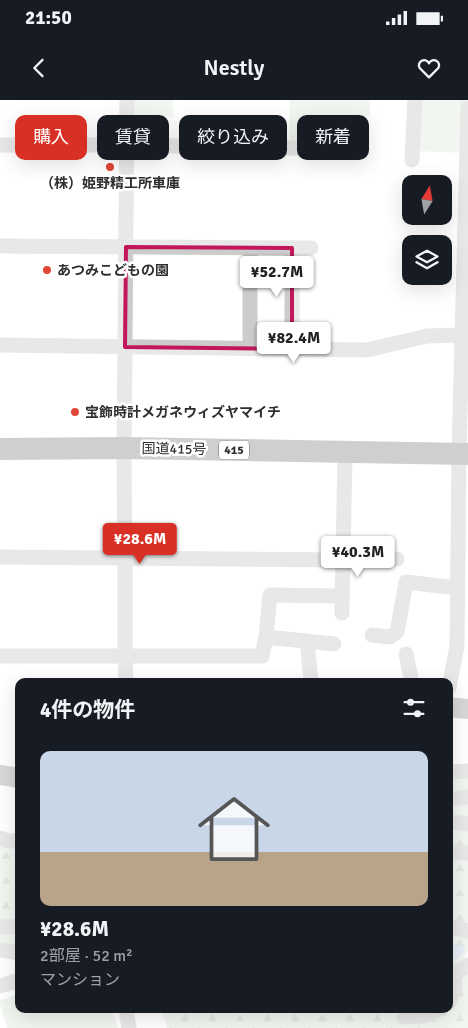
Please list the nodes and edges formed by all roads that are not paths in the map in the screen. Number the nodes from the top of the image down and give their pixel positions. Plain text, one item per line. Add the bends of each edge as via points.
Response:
1 (127, 100) edge
2 (415, 100) edge
3 (468, 108) edge
4 (127, 115) edge
5 (0, 145) edge
6 (97, 145) edge
7 (169, 146) edge
8 (297, 148) edge
9 (127, 160) edge
10 (412, 160) dead end
11 (467, 210) edge
12 (0, 246) edge
13 (126, 247) junction
14 (250, 248) junction
15 (292, 248) junction
16 (311, 248) dead end
17 (462, 335) junction
18 (0, 345) edge
19 (125, 347) junction
20 (250, 348) junction
21 (292, 349) junction
22 (124, 448) junction
23 (0, 449) edge
24 (345, 452) junction
25 (463, 453) edge
26 (0, 557) edge
27 (125, 558) junction
28 (397, 559) dead end
29 (343, 560) junction
30 (457, 588) junction
31 (342, 596) junction
32 (342, 613) dead end
33 (372, 635) dead end
34 (266, 637) junction
35 (307, 641) junction
36 (334, 644) dead end
37 (406, 654) dead end
38 (0, 656) edge
39 (125, 657) junction
40 (126, 678) edge
41 (311, 678) edge
42 (411, 678) edge
43 (451, 678) edge
44 (453, 707) edge
45 (468, 709) edge
46 (468, 771) edge
47 (453, 772) edge
48 (0, 775) edge
49 (15, 777) edge
50 (468, 797) edge
51 (453, 799) edge
52 (453, 822) edge
53 (468, 824) edge
54 (0, 838) edge
55 (15, 841) edge
56 (453, 852) edge
57 (468, 853) edge
58 (15, 926) edge
59 (0, 927) edge
60 (453, 928) edge
61 (468, 931) edge
62 (0, 950) edge
63 (15, 952) edge
64 (468, 965) edge
65 (453, 972) edge
66 (453, 979) edge
67 (15, 981) edge
68 (0, 986) edge
69 (453, 992) edge
70 (127, 1013) edge
71 (430, 1013) edge
72 (403, 1018) edge
73 (129, 1028) edge

1 - 4 street
2 - 10 street
3 - 11 street
5 - 6 street
7 - 8 street
9 - 13 street
11 - 17 street
12 - 13 street
13 - 14 street
13 - 19 street
14 - 15 street
14 - 20 street
15 - 16 street
15 - 21 street
17 - 21 street via 427,336 367,350
17 - 25 street
18 - 19 street
19 - 20 street
19 - 22 street
20 - 21 street
22 - 23 highway, 国道415号 / 415
22 - 24 highway, 国道415号 / 415
22 - 27 street
24 - 25 highway, 国道415号 / 415
24 - 29 street
25 - 30 street
26 - 27 street
27 - 29 street
27 - 39 street
28 - 29 street
29 - 31 street
30 - 33 street via 406,582 397,632 390,637
30 - 43 street via 457,646
31 - 32 street
31 - 34 street via 270,595
34 - 35 street
34 - 39 street via 262,656
35 - 36 street
35 - 41 street
37 - 42 street
38 - 39 street
39 - 40 street
44 - 45 main road
46 - 47 street
48 - 49 main road
50 - 51 street
52 - 53 street
54 - 55 street
56 - 57 street
58 - 59 street
60 - 61 street
62 - 63 street
64 - 65 street
66 - 69 street
67 - 68 street
70 - 73 street
71 - 72 street

